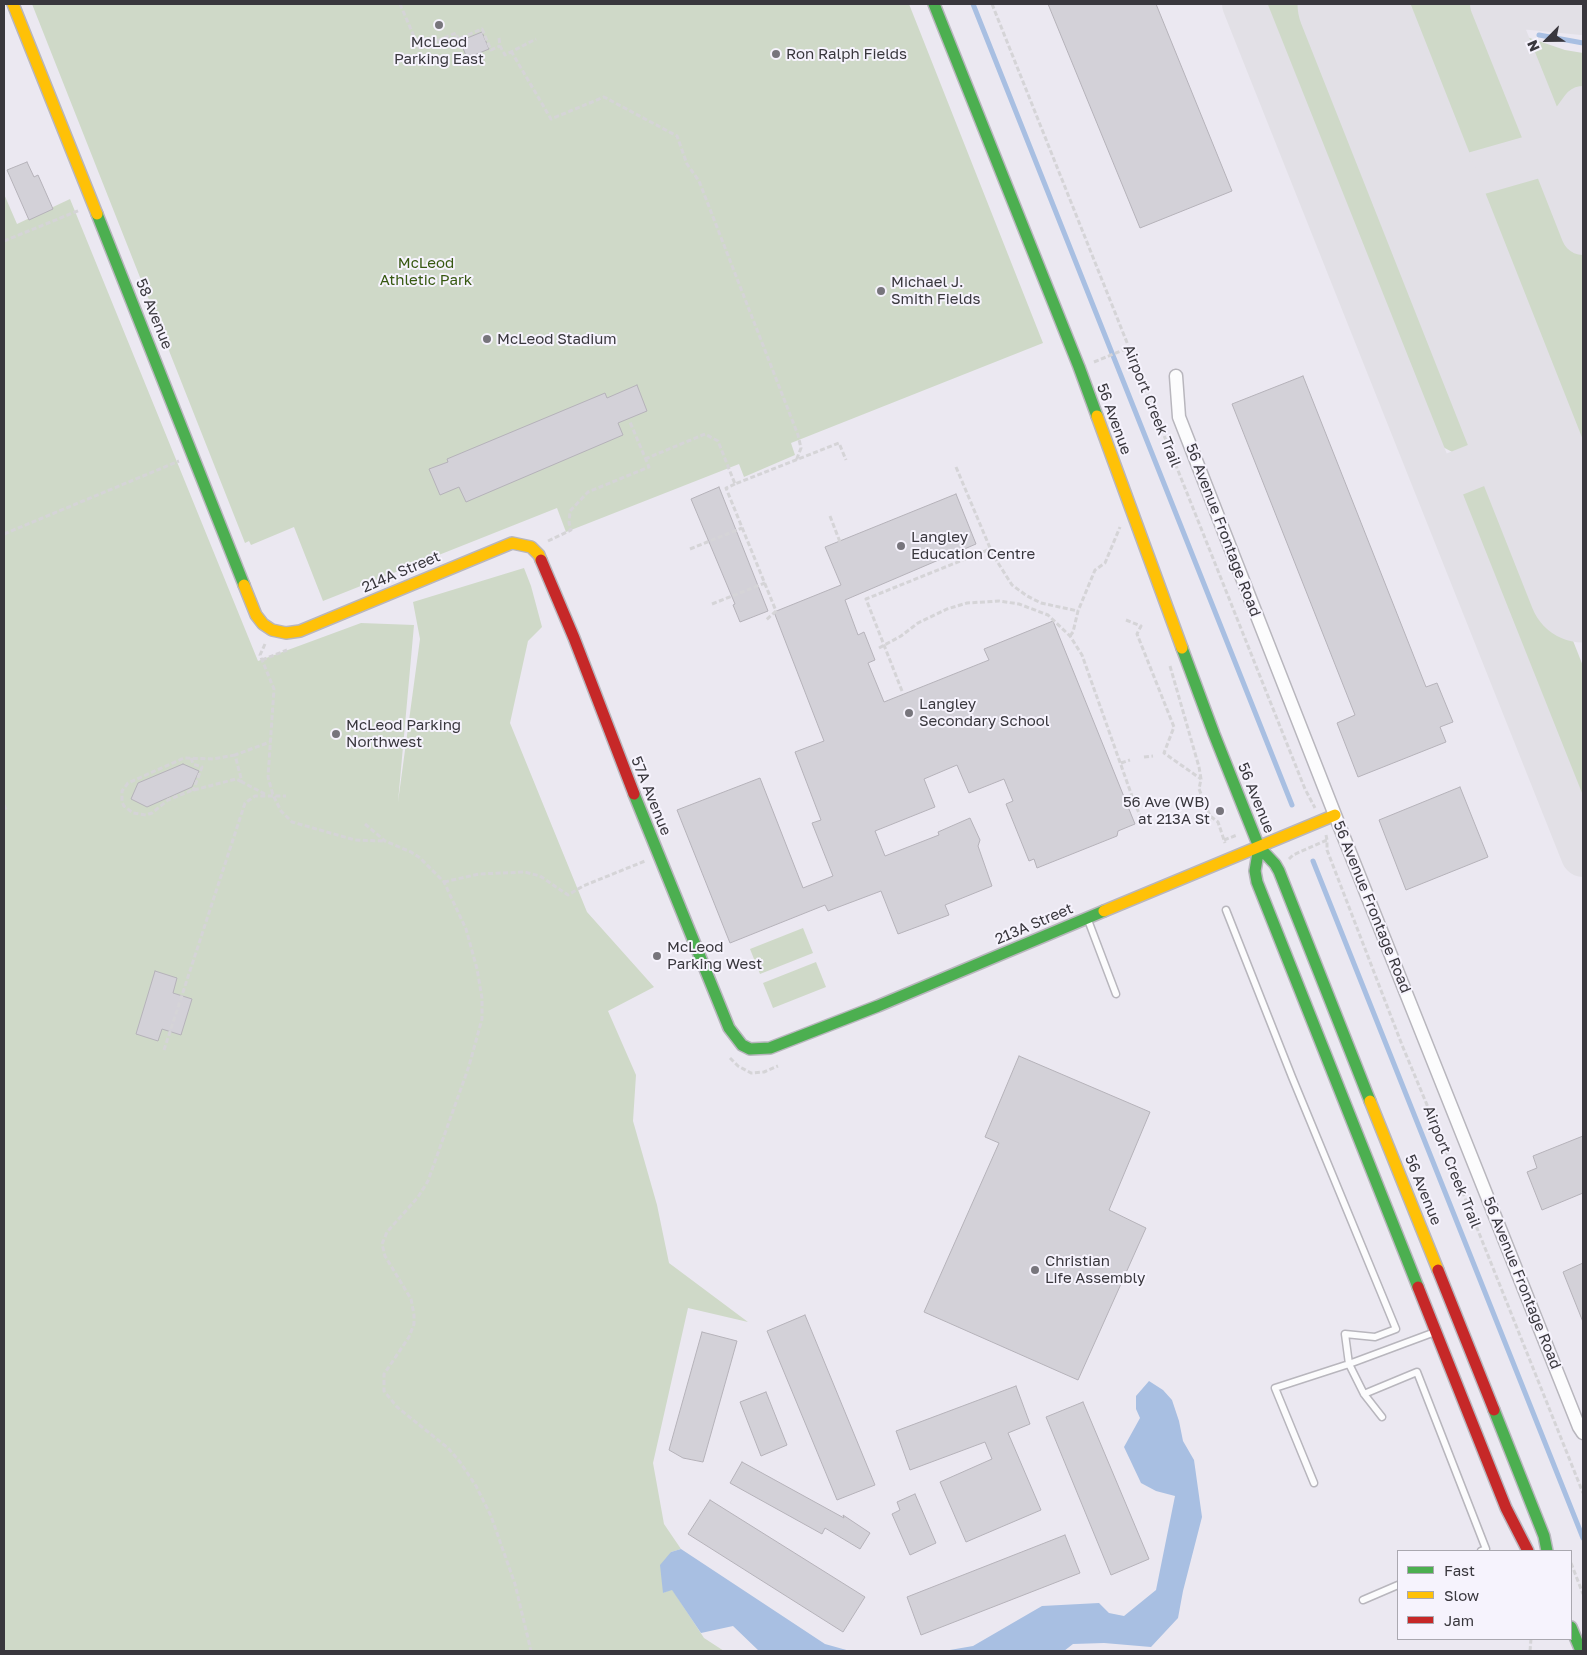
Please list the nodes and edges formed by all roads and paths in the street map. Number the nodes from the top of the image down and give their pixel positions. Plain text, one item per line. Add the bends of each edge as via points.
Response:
1 (13, 4) edge
2 (400, 4) edge
3 (934, 4) edge
4 (992, 4) edge
5 (499, 38) dead end
6 (536, 39) dead end
7 (500, 46) junction
8 (511, 51) junction
9 (94, 204) junction
10 (4, 241) edge
11 (1128, 348) junction
12 (1099, 360) dead end
13 (1176, 376) dead end
14 (630, 422) dead end
15 (194, 455) junction
16 (645, 459) junction
17 (846, 460) dead end
18 (796, 461) junction
19 (956, 467) dead end
20 (735, 484) junction
21 (830, 516) dead end
22 (1120, 527) dead end
23 (742, 528) junction
24 (4, 534) edge
25 (546, 542) dead end
26 (840, 542) dead end
27 (990, 548) junction
28 (690, 549) dead end
29 (539, 555) joint
30 (765, 583) junction
31 (1028, 597) junction
32 (712, 604) dead end
33 (1024, 605) junction
34 (1052, 607) junction
35 (1078, 611) junction
36 (1048, 615) junction
37 (1126, 620) dead end
38 (765, 621) dead end
39 (272, 630) junction
40 (1070, 636) junction
41 (884, 646) junction
42 (879, 648) dead end
43 (289, 649) dead end
44 (1167, 658) dead end
45 (262, 660) junction
46 (902, 691) dead end
47 (270, 742) junction
48 (234, 755) junction
49 (1153, 756) dead end
50 (1144, 757) dead end
51 (191, 758) junction
52 (1130, 760) dead end
53 (1121, 762) junction
54 (1201, 779) junction
55 (242, 782) junction
56 (193, 791) junction
57 (265, 794) junction
58 (273, 795) junction
59 (286, 796) dead end
60 (4, 805) edge
61 (1315, 807) dead end
62 (6, 810) dead end
63 (1335, 815) junction
64 (365, 824) dead end
65 (1145, 827) dead end
66 (1224, 840) dead end
67 (384, 841) junction
68 (1259, 846) junction
69 (1293, 854) dead end
70 (641, 863) dead end
71 (444, 882) junction
72 (1226, 910) dead end
73 (1087, 918) junction
74 (1116, 994) dead end
75 (742, 1045) joint
76 (164, 1050) dead end
77 (726, 1052) dead end
78 (778, 1066) dead end
79 (1450, 1334) junction
80 (1349, 1364) junction
81 (1364, 1394) junction
82 (1382, 1417) dead end
83 (1583, 1433) edge
84 (1314, 1483) dead end
85 (1583, 1493) edge
86 (1484, 1550) edge
87 (1527, 1550) edge
88 (1547, 1550) edge
89 (1572, 1566) edge
90 (1397, 1585) edge
91 (1583, 1594) edge
92 (1363, 1600) dead end
93 (1572, 1629) edge
94 (531, 1651) edge
95 (1581, 1651) edge

1 - 9 main road, 58 Avenue
2 - 7 path via 419,48 456,32 458,39 482,29 491,50
3 - 68 main road, 56 Avenue via 1079,367 1214,734
4 - 11 path, Airport Creek Trail
5 - 7 path
6 - 8 path
7 - 8 path via 505,55
8 - 18 path via 551,119 604,97 676,136 687,164 699,181 798,435 801,448
9 - 10 path
9 - 15 main road, 58 Avenue
11 - 12 path
11 - 61 path, Airport Creek Trail via 1304,789
13 - 63 street, 56 Avenue Frontage Road via 1179,417
14 - 16 path
15 - 24 path
15 - 39 main road, 58 Avenue via 256,615
16 - 20 path via 705,434 718,441
16 - 25 path via 649,467 588,492 570,511 568,523 571,530
17 - 18 path via 839,443
18 - 20 path
19 - 27 path
20 - 23 path via 726,488
21 - 26 path
22 - 35 path via 1106,563 1095,570
23 - 28 path
23 - 30 path
27 - 31 path via 1001,571
27 - 41 path via 866,599
29 - 39 main road, 214A Street via 531,547 512,543 300,631
29 - 75 main road, 57A Avenue via 729,1028
30 - 32 path
30 - 38 path via 776,611
31 - 33 path
31 - 34 path
33 - 36 path
33 - 41 path via 999,601 947,608
34 - 35 path
34 - 36 path
35 - 40 path
36 - 40 path
37 - 54 path via 1141,626 1137,634 1174,727 1164,754
39 - 45 path via 260,655
40 - 53 path via 1082,655
41 - 42 path
41 - 46 path
43 - 45 path
44 - 54 path
45 - 47 path via 274,689
47 - 48 path
47 - 58 path via 268,777
48 - 51 path via 213,759
48 - 55 path
49 - 50 path
51 - 56 path via 193,764 202,767
51 - 56 path via 184,758 128,783 121,796 124,806 140,816 152,813 168,800
52 - 53 path
53 - 65 path
54 - 66 path via 1199,789 1210,816 1218,822
55 - 56 path via 236,780
55 - 57 path
57 - 58 path
57 - 76 path via 244,803
58 - 59 path
58 - 67 path via 281,811 292,822 355,840
60 - 62 path
63 - 68 main road, 213A Street
63 - 83 street, 56 Avenue Frontage Road
64 - 67 path
67 - 71 path via 416,855
68 - 73 main road, 213A Street
68 - 79 main road, 56 Avenue via 1279,871
68 - 79 main road, 56 Avenue via 1257,882
69 - 85 path, Airport Creek Trail via 1328,840 1326,850 1402,1045
70 - 71 path via 568,895 540,876 524,872 479,874
71 - 94 path via 466,929 477,968 482,1019 469,1066 428,1181 387,1232 382,1244 385,1256 411,1299 414,1324 384,1374 382,1386 397,1407 448,1448 476,1486 491,1516 515,1584
72 - 80 lane via 1396,1329 1375,1338 1345,1334
73 - 74 lane
73 - 75 main road, 213A Street via 770,1048 750,1049
77 - 78 path via 738,1066 751,1072 764,1072
79 - 80 lane via 1421,1336
79 - 87 main road, 56 Avenue via 1506,1508
79 - 88 main road, 56 Avenue via 1544,1536
80 - 81 lane
80 - 84 lane via 1275,1388
81 - 82 lane
81 - 86 lane via 1416,1372 1486,1549
89 - 91 path
90 - 92 lane
93 - 95 main road

